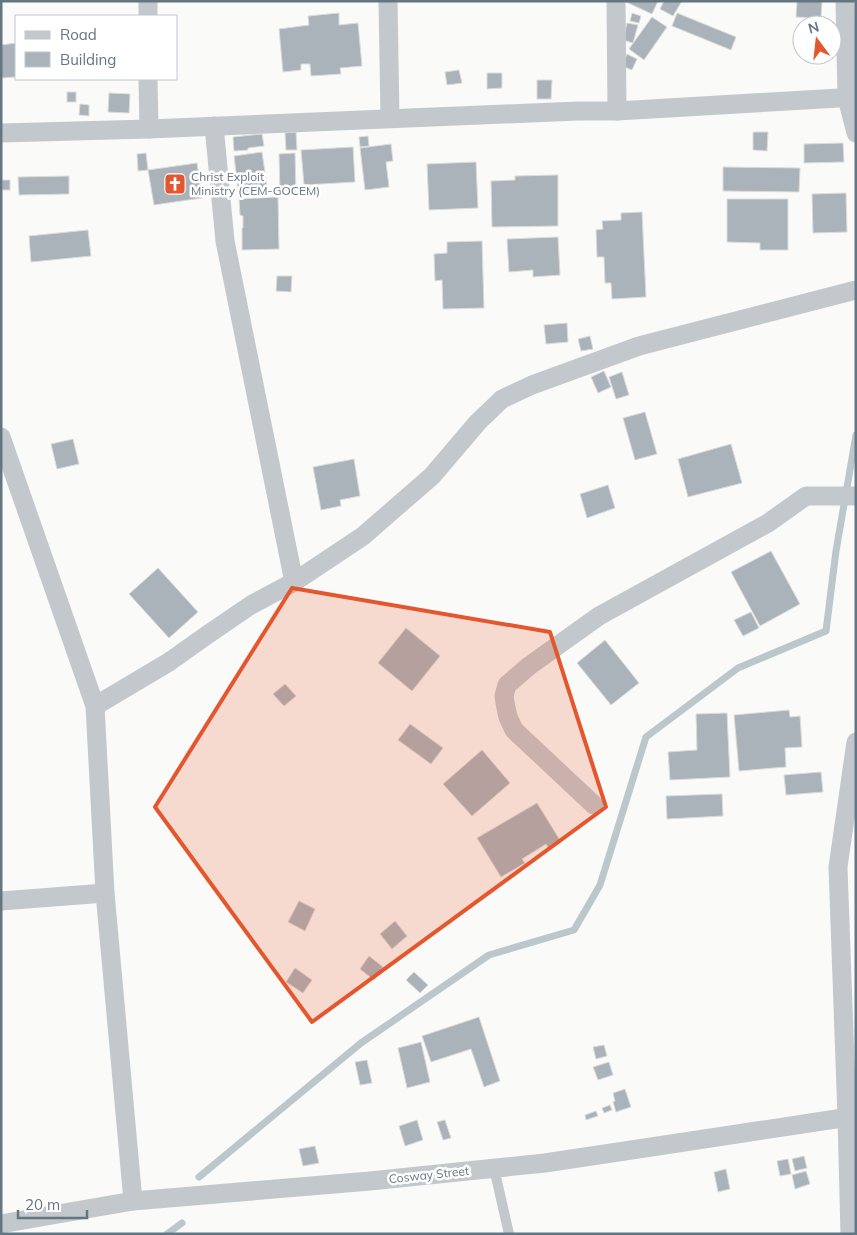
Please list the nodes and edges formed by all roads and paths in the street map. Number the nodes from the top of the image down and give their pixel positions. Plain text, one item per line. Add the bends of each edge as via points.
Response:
1 (148, 1) edge
2 (388, 1) edge
3 (616, 1) edge
4 (845, 1) edge
5 (148, 15) edge
6 (148, 80) edge
7 (852, 98) edge
8 (617, 111) junction
9 (390, 118) junction
10 (214, 126) junction
11 (148, 129) junction
12 (1, 133) edge
13 (856, 133) edge
14 (856, 290) edge
15 (1, 437) edge
16 (854, 496) edge
17 (294, 582) junction
18 (95, 706) junction
19 (856, 742) edge
20 (594, 805) dead end
21 (105, 893) junction
22 (1, 900) edge
23 (852, 1117) edge
24 (494, 1168) junction
25 (133, 1201) junction
26 (1, 1224) edge
27 (509, 1234) edge
28 (850, 1234) edge

1 - 5 street
2 - 9 street
3 - 8 street
4 - 7 street
6 - 11 street
7 - 8 street
7 - 13 street
8 - 9 street
9 - 10 street
10 - 11 street
10 - 17 street via 225,242
11 - 12 street
14 - 17 street via 639,346 502,399 432,476 363,536
15 - 18 street
16 - 20 street via 806,496 768,523 599,616 507,685 505,703 514,730
17 - 18 street via 251,605 169,662
18 - 21 street
19 - 23 street via 838,867
21 - 22 street
21 - 25 street
23 - 24 street, Cosway Street
23 - 28 street
24 - 25 street, Cosway Street
24 - 27 lane
25 - 26 street, Cosway Street

